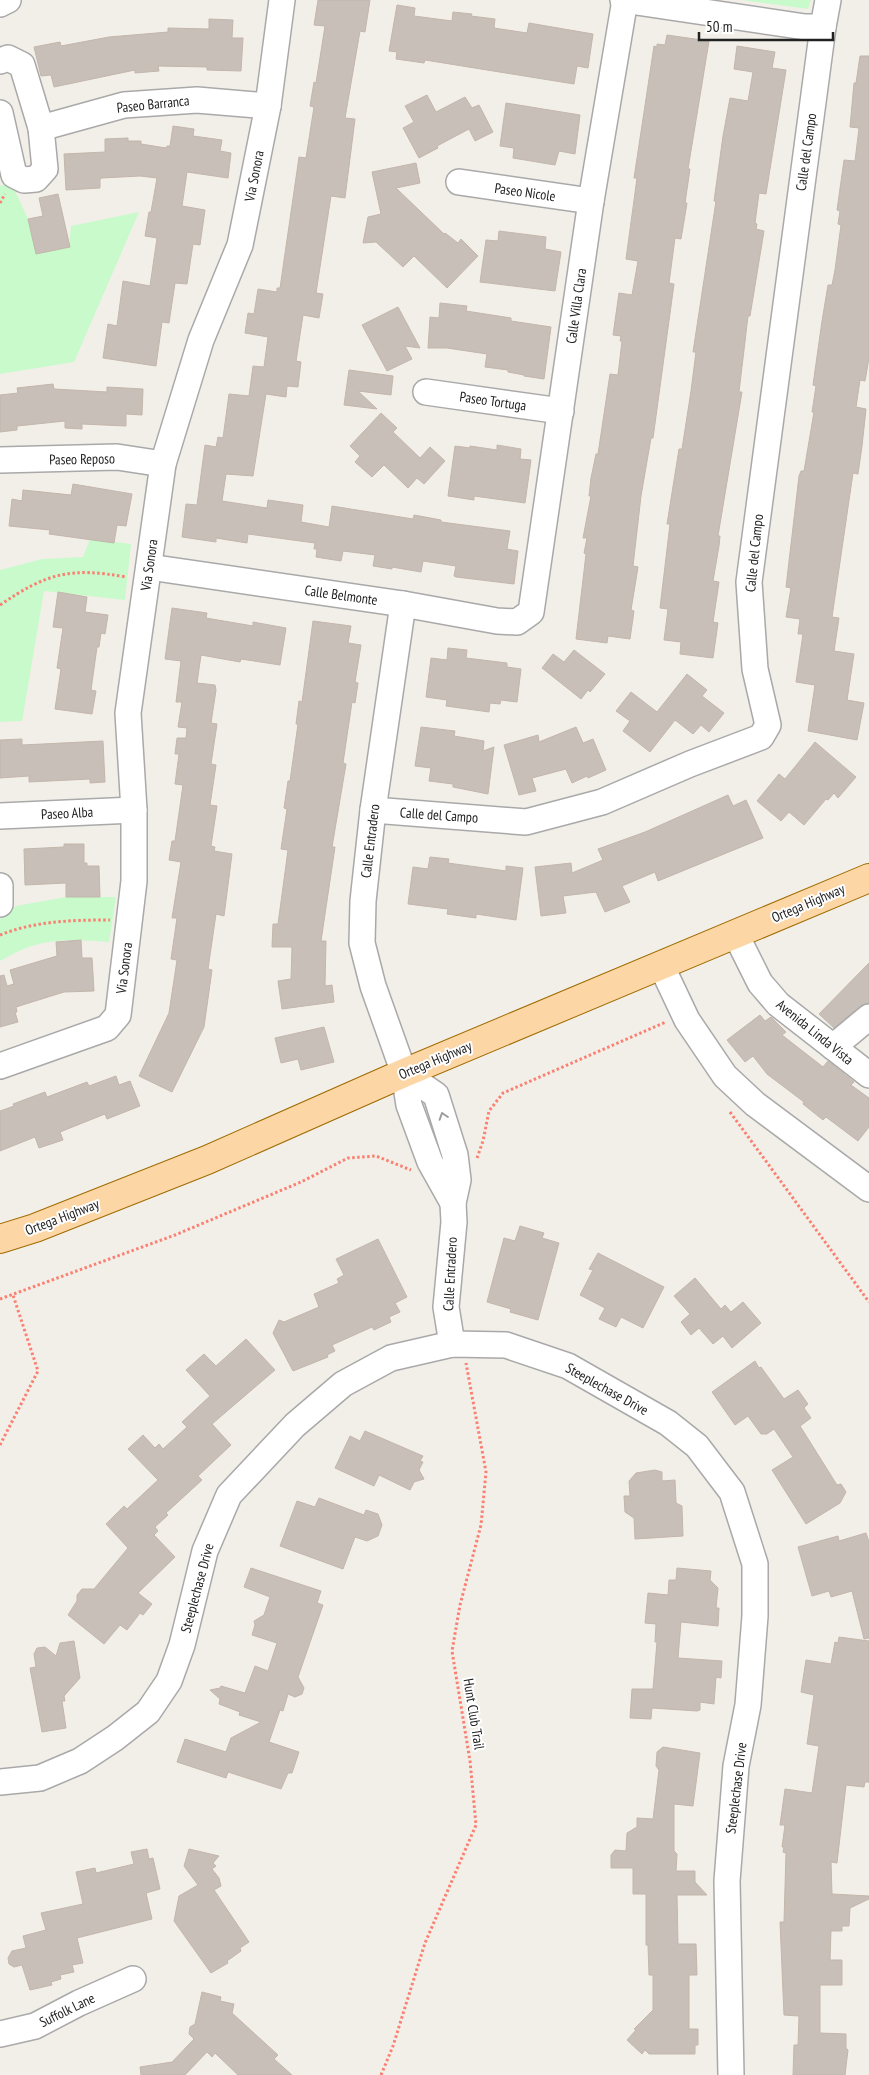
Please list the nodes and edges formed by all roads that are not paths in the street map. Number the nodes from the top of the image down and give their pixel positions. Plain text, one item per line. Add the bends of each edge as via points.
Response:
1 (8, 0) edge
2 (282, 0) edge
3 (624, 0) edge
4 (828, 0) edge
5 (0, 4) edge
6 (823, 27) junction
7 (0, 61) edge
8 (268, 106) junction
9 (0, 113) edge
10 (41, 128) junction
11 (459, 182) dead end
12 (592, 201) junction
13 (426, 392) dead end
14 (560, 411) junction
15 (0, 460) edge
16 (163, 464) junction
17 (148, 574) junction
18 (402, 604) junction
19 (531, 612) joint
20 (134, 810) junction
21 (373, 810) junction
22 (0, 816) edge
23 (869, 878) edge
24 (0, 886) edge
25 (0, 904) edge
26 (736, 934) junction
27 (661, 965) junction
28 (869, 1016) edge
29 (833, 1048) junction
30 (0, 1066) edge
31 (404, 1073) junction
32 (869, 1075) edge
33 (455, 1155) junction
34 (430, 1162) junction
35 (869, 1189) edge
36 (453, 1203) junction
37 (0, 1240) edge
38 (456, 1344) junction
39 (0, 1782) edge
40 (133, 1979) dead end
41 (0, 2034) edge
42 (731, 2075) edge

1 - 5 street
2 - 8 street, Via Sonora
3 - 6 street
3 - 12 street, Calle Villa Clara
4 - 6 street, Calle del Campo
6 - 21 street, Calle del Campo via 749,582 755,669 768,725 761,737 602,802 526,822
7 - 10 street via 8,58 22,65
8 - 10 street, Paseo Barranca via 197,100 124,105
8 - 16 street, Via Sonora via 240,245 201,340
9 - 10 street via 14,175 24,180 36,179 45,169
11 - 12 street, Paseo Nicole
12 - 14 street, Calle Villa Clara
13 - 14 street, Paseo Tortuga
14 - 19 street, Calle Villa Clara
15 - 16 street, Paseo Reposo via 117,457
16 - 17 street, Via Sonora
17 - 18 street, Calle Belmonte
17 - 20 street, Via Sonora via 128,713
18 - 19 street, Calle Belmonte via 497,621 517,622
18 - 21 street, Calle Entradero
20 - 22 street, Paseo Alba
20 - 30 street, Via Sonora via 134,881 118,1015 107,1028
21 - 31 street, Calle Entradero via 362,943 373,986
23 - 26 main road, Ortega Highway
24 - 25 street
26 - 27 main road, Ortega Highway
26 - 29 street, Avenida Linda Vista via 760,983 778,1004
27 - 31 main road, Ortega Highway
27 - 35 street via 687,1020 724,1076 755,1104
28 - 29 street
29 - 32 street, Avenida Linda Vista
33 -> 31 street, Calle Entradero via 436,1095
31 - 34 street, Calle Entradero via 409,1105
31 - 37 main road, Ortega Highway via 207,1160
33 - 34 street
33 - 36 street, Calle Entradero via 458,1180
34 - 36 street, Calle Entradero
36 - 38 street, Calle Entradero via 446,1307
38 - 39 street, Steeplechase Drive via 391,1358 343,1384 295,1425 229,1495 205,1552 182,1645 169,1681 148,1712 80,1761 40,1778
38 - 42 street, Steeplechase Drive via 506,1344 568,1366 668,1423 696,1446 732,1492 755,1564 755,1616 748,1705 736,1766 727,1881
40 - 41 street, Suffolk Lane via 35,2026

